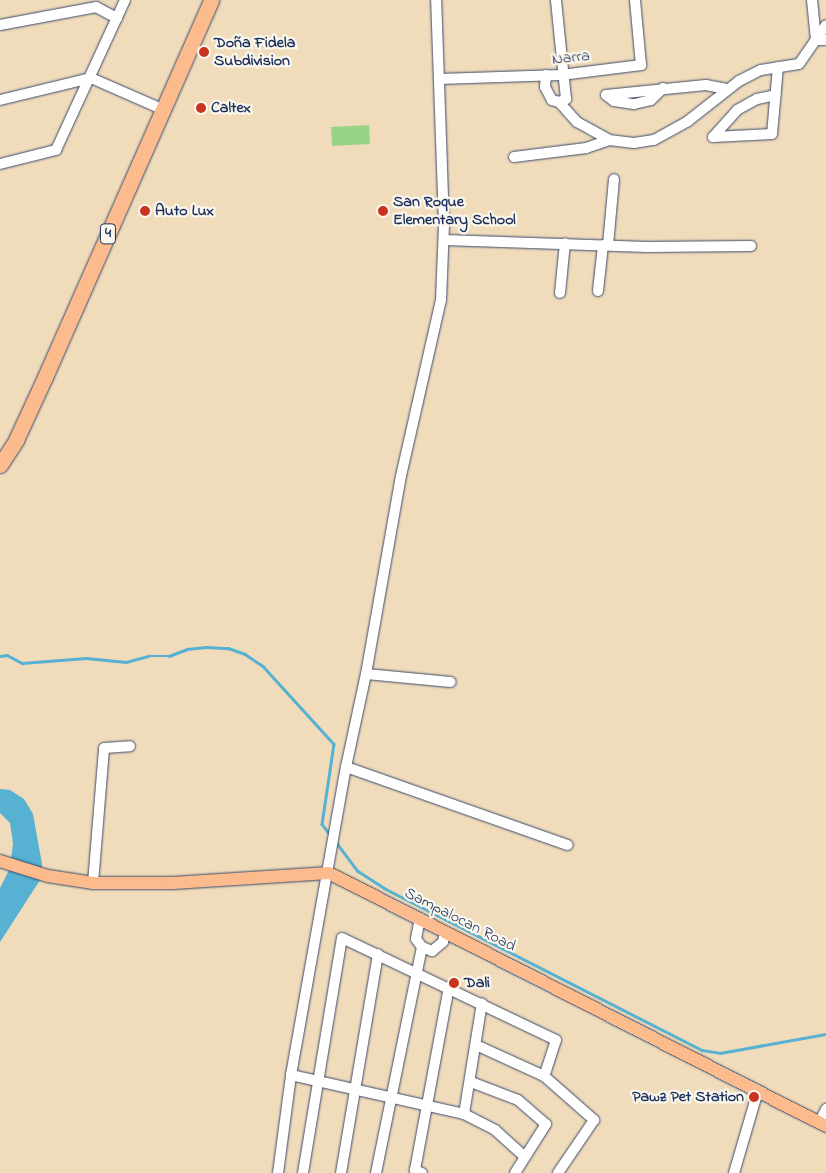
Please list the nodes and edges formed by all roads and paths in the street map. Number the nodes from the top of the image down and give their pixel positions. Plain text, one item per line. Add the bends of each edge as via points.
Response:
1 (125, 0) edge
2 (211, 0) edge
3 (436, 0) edge
4 (556, 0) edge
5 (635, 0) edge
6 (812, 0) edge
7 (117, 18) junction
8 (0, 24) edge
9 (826, 25) edge
10 (821, 40) edge
11 (778, 67) junction
12 (546, 75) junction
13 (561, 75) junction
14 (91, 78) junction
15 (439, 79) junction
16 (663, 88) dead end
17 (727, 88) junction
18 (776, 95) junction
19 (0, 100) edge
20 (562, 101) junction
21 (162, 109) junction
22 (609, 140) junction
23 (514, 157) dead end
24 (0, 164) edge
25 (614, 180) dead end
26 (444, 240) junction
27 (565, 244) junction
28 (606, 245) junction
29 (752, 246) dead end
30 (598, 291) dead end
31 (560, 293) dead end
32 (0, 465) edge
33 (366, 674) junction
34 (451, 682) dead end
35 (130, 746) dead end
36 (346, 767) junction
37 (568, 845) dead end
38 (0, 860) edge
39 (328, 873) junction
40 (93, 883) junction
41 (420, 918) junction
42 (445, 931) junction
43 (422, 947) junction
44 (378, 954) junction
45 (418, 971) junction
46 (448, 986) junction
47 (482, 1003) junction
48 (476, 1045) junction
49 (291, 1075) junction
50 (544, 1076) junction
51 (318, 1080) junction
52 (471, 1082) junction
53 (355, 1089) junction
54 (758, 1091) junction
55 (392, 1097) junction
56 (427, 1104) junction
57 (826, 1109) edge
58 (464, 1114) junction
59 (823, 1124) edge
60 (525, 1157) junction
61 (278, 1173) edge
62 (303, 1173) edge
63 (340, 1173) edge
64 (376, 1173) edge
65 (422, 1173) edge
66 (516, 1173) edge
67 (558, 1173) edge
68 (734, 1173) edge

1 - 7 street
2 - 21 highway, 4
3 - 15 street
4 - 13 street
5 - 13 street, Narra via 641,65
6 - 10 street
7 - 8 street via 96,7
7 - 14 street
9 - 10 street
10 - 11 street via 799,64
11 - 17 street via 761,70
11 - 18 street
12 - 13 street, Narra
12 - 15 street, Narra
12 - 20 street via 548,95
13 - 20 street via 566,85
14 - 19 street
14 - 21 street
14 - 24 street via 56,150
15 - 26 street
16 - 17 street via 706,85
17 - 22 street via 688,121 654,140 634,143
18 - 18 street via 757,99 737,110 713,137 772,134
20 - 22 street via 577,122
21 - 32 highway, 4 via 42,384
22 - 23 street via 586,148
25 - 28 street
26 - 27 street
26 - 33 street via 441,300 401,476
27 - 28 street
27 - 31 street
28 - 29 street
28 - 30 street
33 - 34 street
33 - 36 street
35 - 40 street via 104,748
36 - 37 street
36 - 39 street
38 - 40 main road, Sampalocan Road via 48,876
39 - 40 main road, Sampalocan Road
39 - 41 main road, Sampalocan Road
39 - 49 street
41 - 42 main road, Sampalocan Road
41 - 43 street via 416,939
42 - 43 street via 443,942 432,951
42 - 54 main road, Sampalocan Road
43 - 45 street
44 - 45 street
44 - 51 street via 342,938
44 - 53 street
45 - 46 street
45 - 55 street
46 - 47 street
46 - 56 street
47 - 48 street
47 - 50 street via 556,1040
48 - 50 street
48 - 52 street
49 - 51 street
49 - 61 street
50 - 67 street via 594,1120
51 - 53 street
51 - 62 street
52 - 58 street
52 - 60 street via 518,1100 546,1124
53 - 55 street
53 - 63 street
54 - 59 main road, Sampalocan Road
54 - 68 street
55 - 56 street
55 - 64 street
56 - 58 street
56 - 65 street via 414,1170
57 - 59 street
58 - 60 street via 495,1130
60 - 66 street

